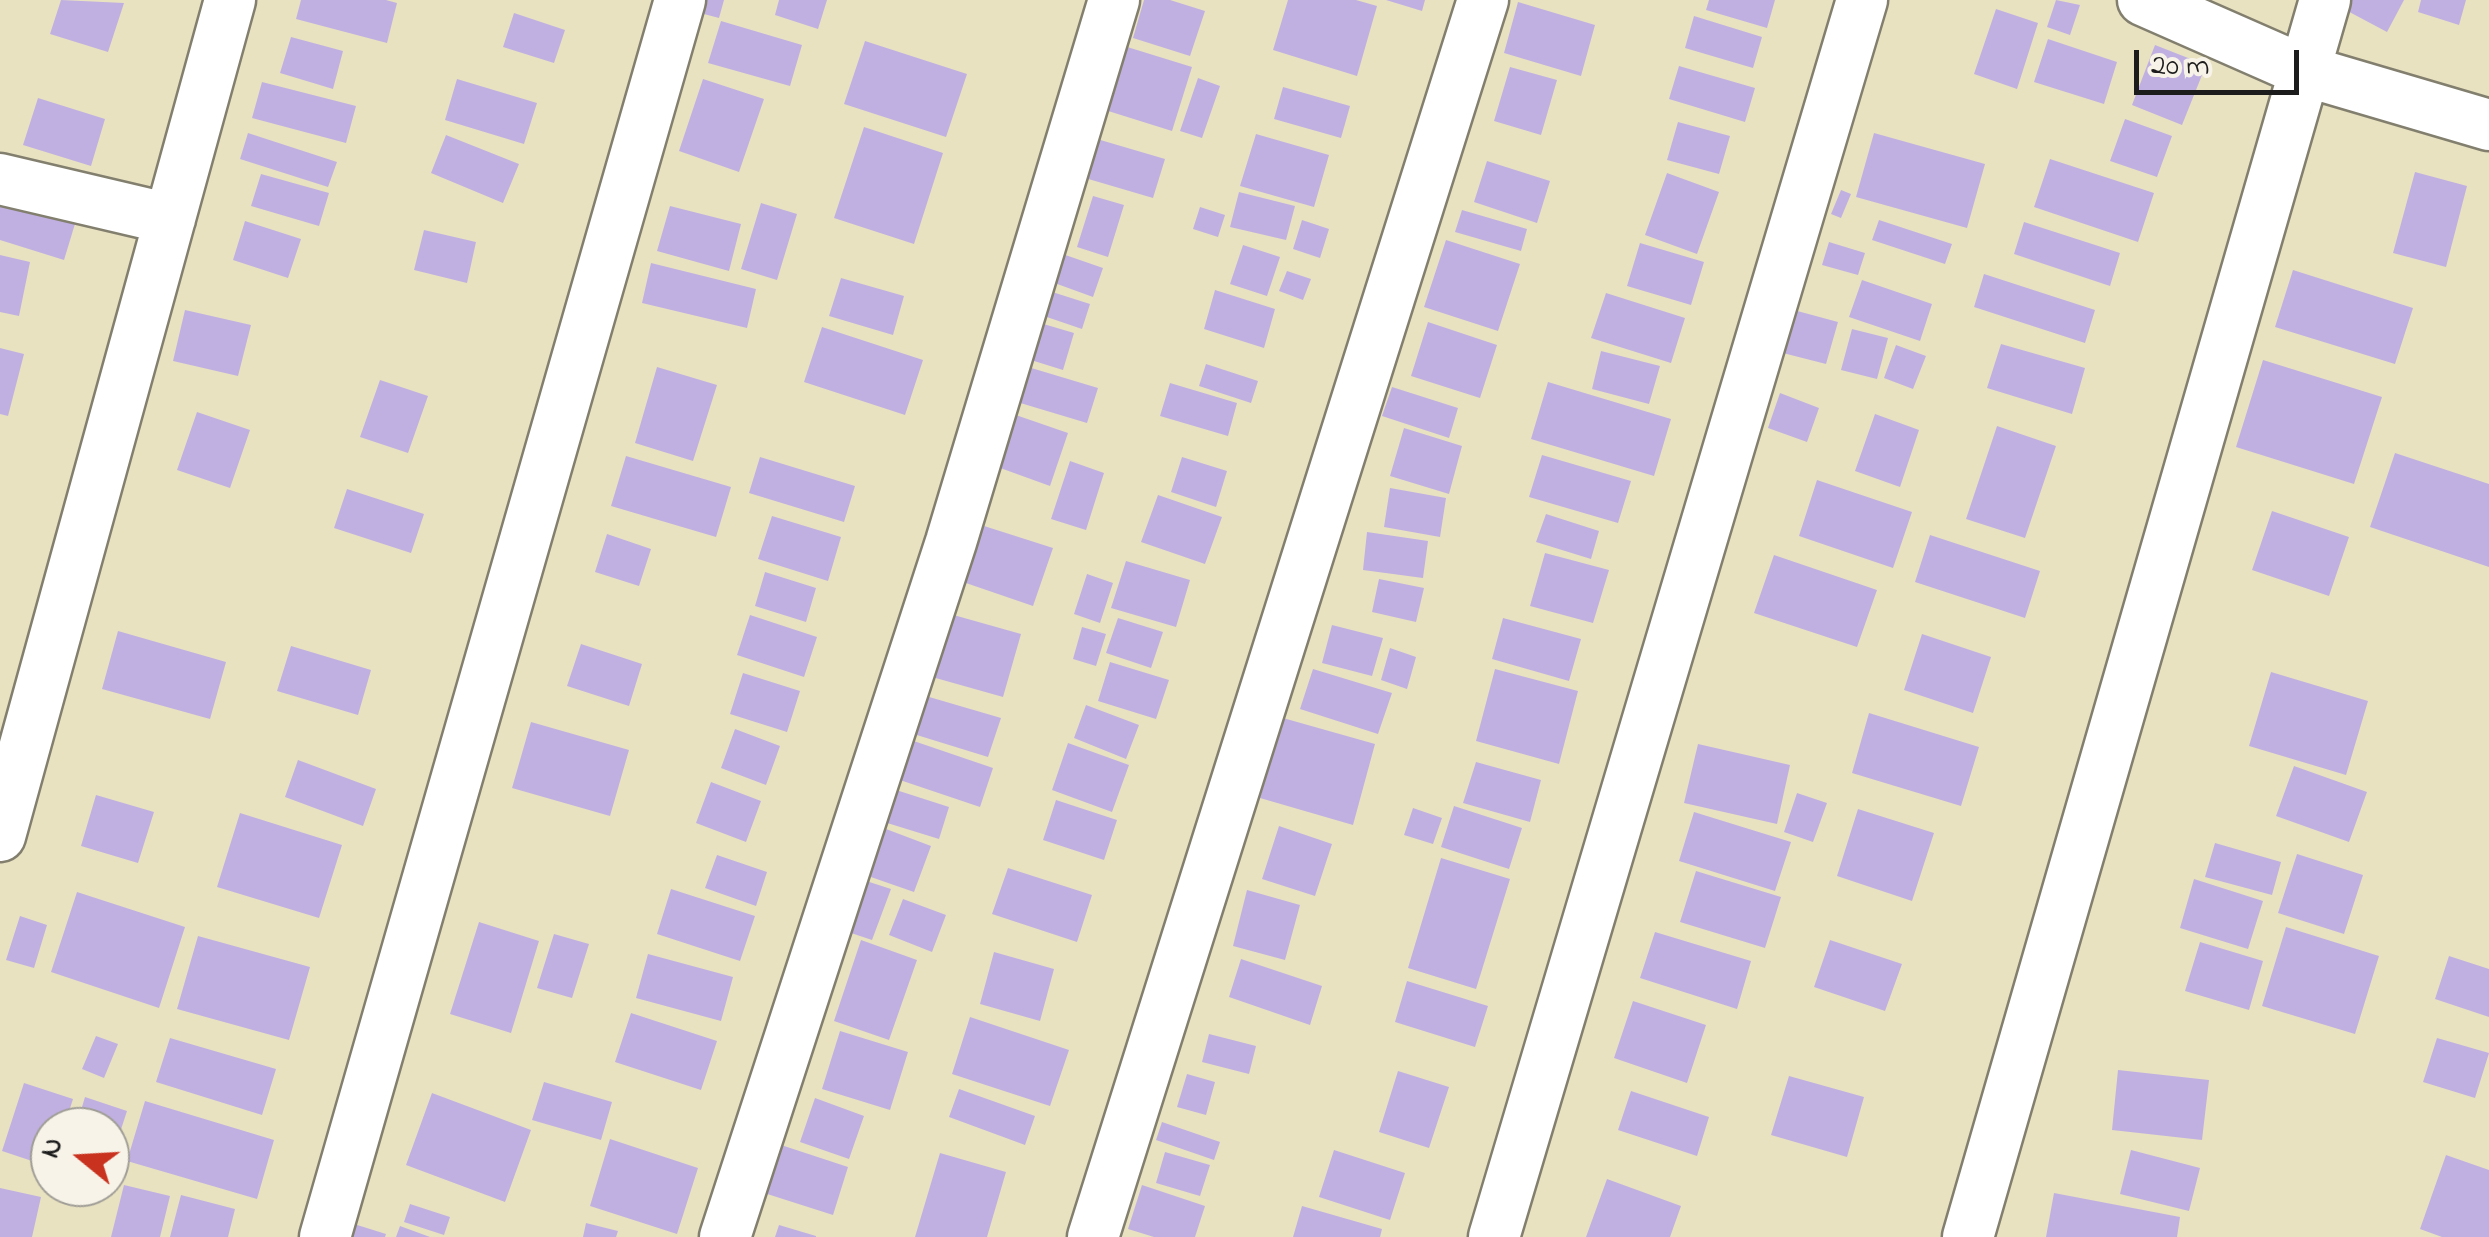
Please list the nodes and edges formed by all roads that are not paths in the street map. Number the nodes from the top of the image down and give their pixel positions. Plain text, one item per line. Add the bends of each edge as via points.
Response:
1 (230, 0) edge
2 (680, 0) edge
3 (1114, 0) edge
4 (1482, 0) edge
5 (1862, 0) edge
6 (2143, 0) edge
7 (2325, 0) edge
8 (2302, 70) junction
9 (2489, 125) edge
10 (0, 179) edge
11 (170, 219) junction
12 (0, 836) edge
13 (326, 1237) edge
14 (725, 1237) edge
15 (1093, 1237) edge
16 (1494, 1237) edge
17 (1968, 1237) edge

1 - 11 street
2 - 13 street
3 - 14 street via 951,542
4 - 15 street
5 - 16 street
6 - 8 street
7 - 8 street
8 - 9 street
8 - 17 street
10 - 11 street
11 - 12 street

